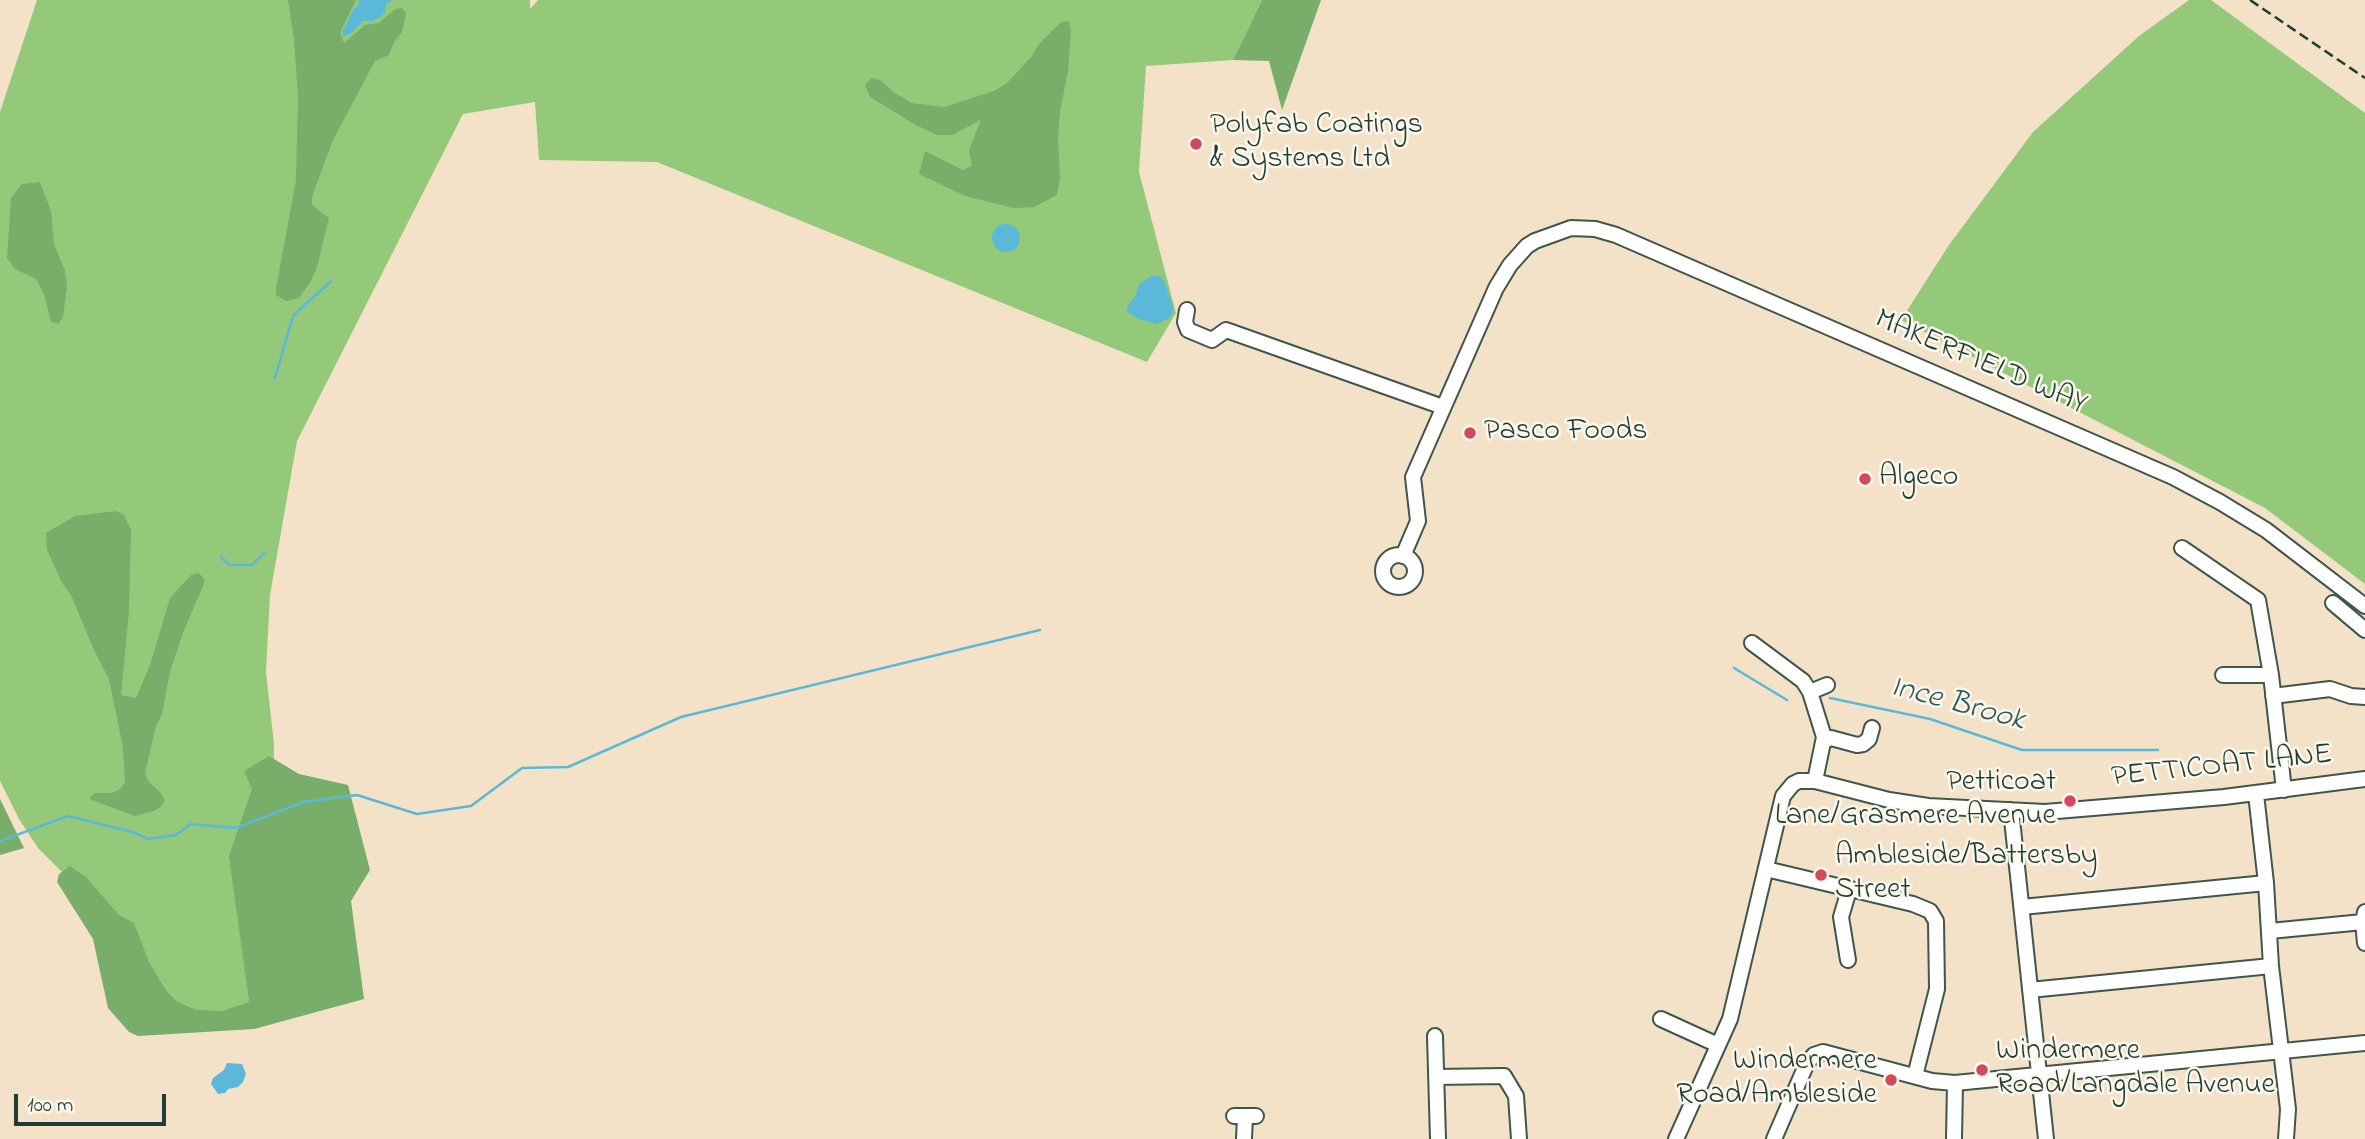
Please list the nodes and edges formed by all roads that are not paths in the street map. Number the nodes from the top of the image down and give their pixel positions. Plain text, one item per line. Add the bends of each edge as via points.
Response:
1 (1187, 310) dead end
2 (1443, 407) junction
3 (2182, 548) dead end
4 (1403, 556) dead end
5 (2333, 603) dead end
6 (2365, 606) edge
7 (2365, 630) edge
8 (1752, 643) dead end
9 (2223, 675) dead end
10 (2271, 675) junction
11 (1826, 685) dead end
12 (1810, 692) junction
13 (2273, 696) junction
14 (2365, 697) edge
15 (1872, 728) dead end
16 (1824, 741) junction
17 (2365, 779) edge
18 (1815, 781) junction
19 (2284, 790) junction
20 (2256, 794) junction
21 (2011, 810) junction
22 (1766, 869) junction
23 (2266, 883) junction
24 (1849, 890) junction
25 (2022, 907) junction
26 (2364, 917) edge
27 (2270, 931) junction
28 (2365, 943) edge
29 (1848, 960) dead end
30 (2272, 966) junction
31 (2030, 990) junction
32 (1661, 1019) dead end
33 (1435, 1036) dead end
34 (2365, 1043) edge
35 (1718, 1045) junction
36 (2283, 1051) junction
37 (2038, 1075) junction
38 (1915, 1076) junction
39 (1436, 1077) junction
40 (1955, 1083) junction
41 (1245, 1116) dead end
42 (1244, 1139) edge
43 (1438, 1139) edge
44 (1519, 1139) edge
45 (1676, 1139) edge
46 (1774, 1139) edge
47 (1954, 1139) edge
48 (2046, 1139) edge
49 (2286, 1139) edge

1 - 2 street via 1188,330 1212,340 1226,330
2 - 4 street via 1413,477 1418,521
2 - 6 street, MAKERFIELD WAY via 1510,265 1527,246 1548,234 1570,228 1595,229 2173,477 2303,556
3 - 10 street via 2258,600
5 - 7 street
8 - 12 street via 1803,681
9 - 10 street
10 - 13 street
11 - 12 street
12 - 16 street
13 - 14 street via 2330,688
13 - 19 street
15 - 16 street via 1869,739 1857,746 1831,738
16 - 18 street
17 - 19 street, PETTICOAT LANE
18 - 21 street, PETTICOAT LANE via 1928,806
18 - 22 street, PETTICOAT LANE via 1799,781 1783,796
19 - 20 street, PETTICOAT LANE
20 - 21 street, PETTICOAT LANE via 2076,810
20 - 23 street
21 - 25 street
22 - 24 street
22 - 35 street via 1730,1019
23 - 25 street
23 - 27 street
24 - 29 street via 1841,917
24 - 38 street via 1913,904 1930,911 1936,921 1937,989
25 - 31 street
26 - 27 street
26 - 28 street
27 - 30 street
30 - 31 street
30 - 36 street
31 - 37 street
32 - 35 street
33 - 39 street
34 - 36 street
35 - 45 street
36 - 37 street
36 - 49 street
37 - 40 street
37 - 48 street
38 - 40 street
38 - 46 street via 1829,1052 1818,1053 1807,1063
39 - 43 street
39 - 44 street via 1504,1076 1516,1096
40 - 47 street
41 - 42 street

